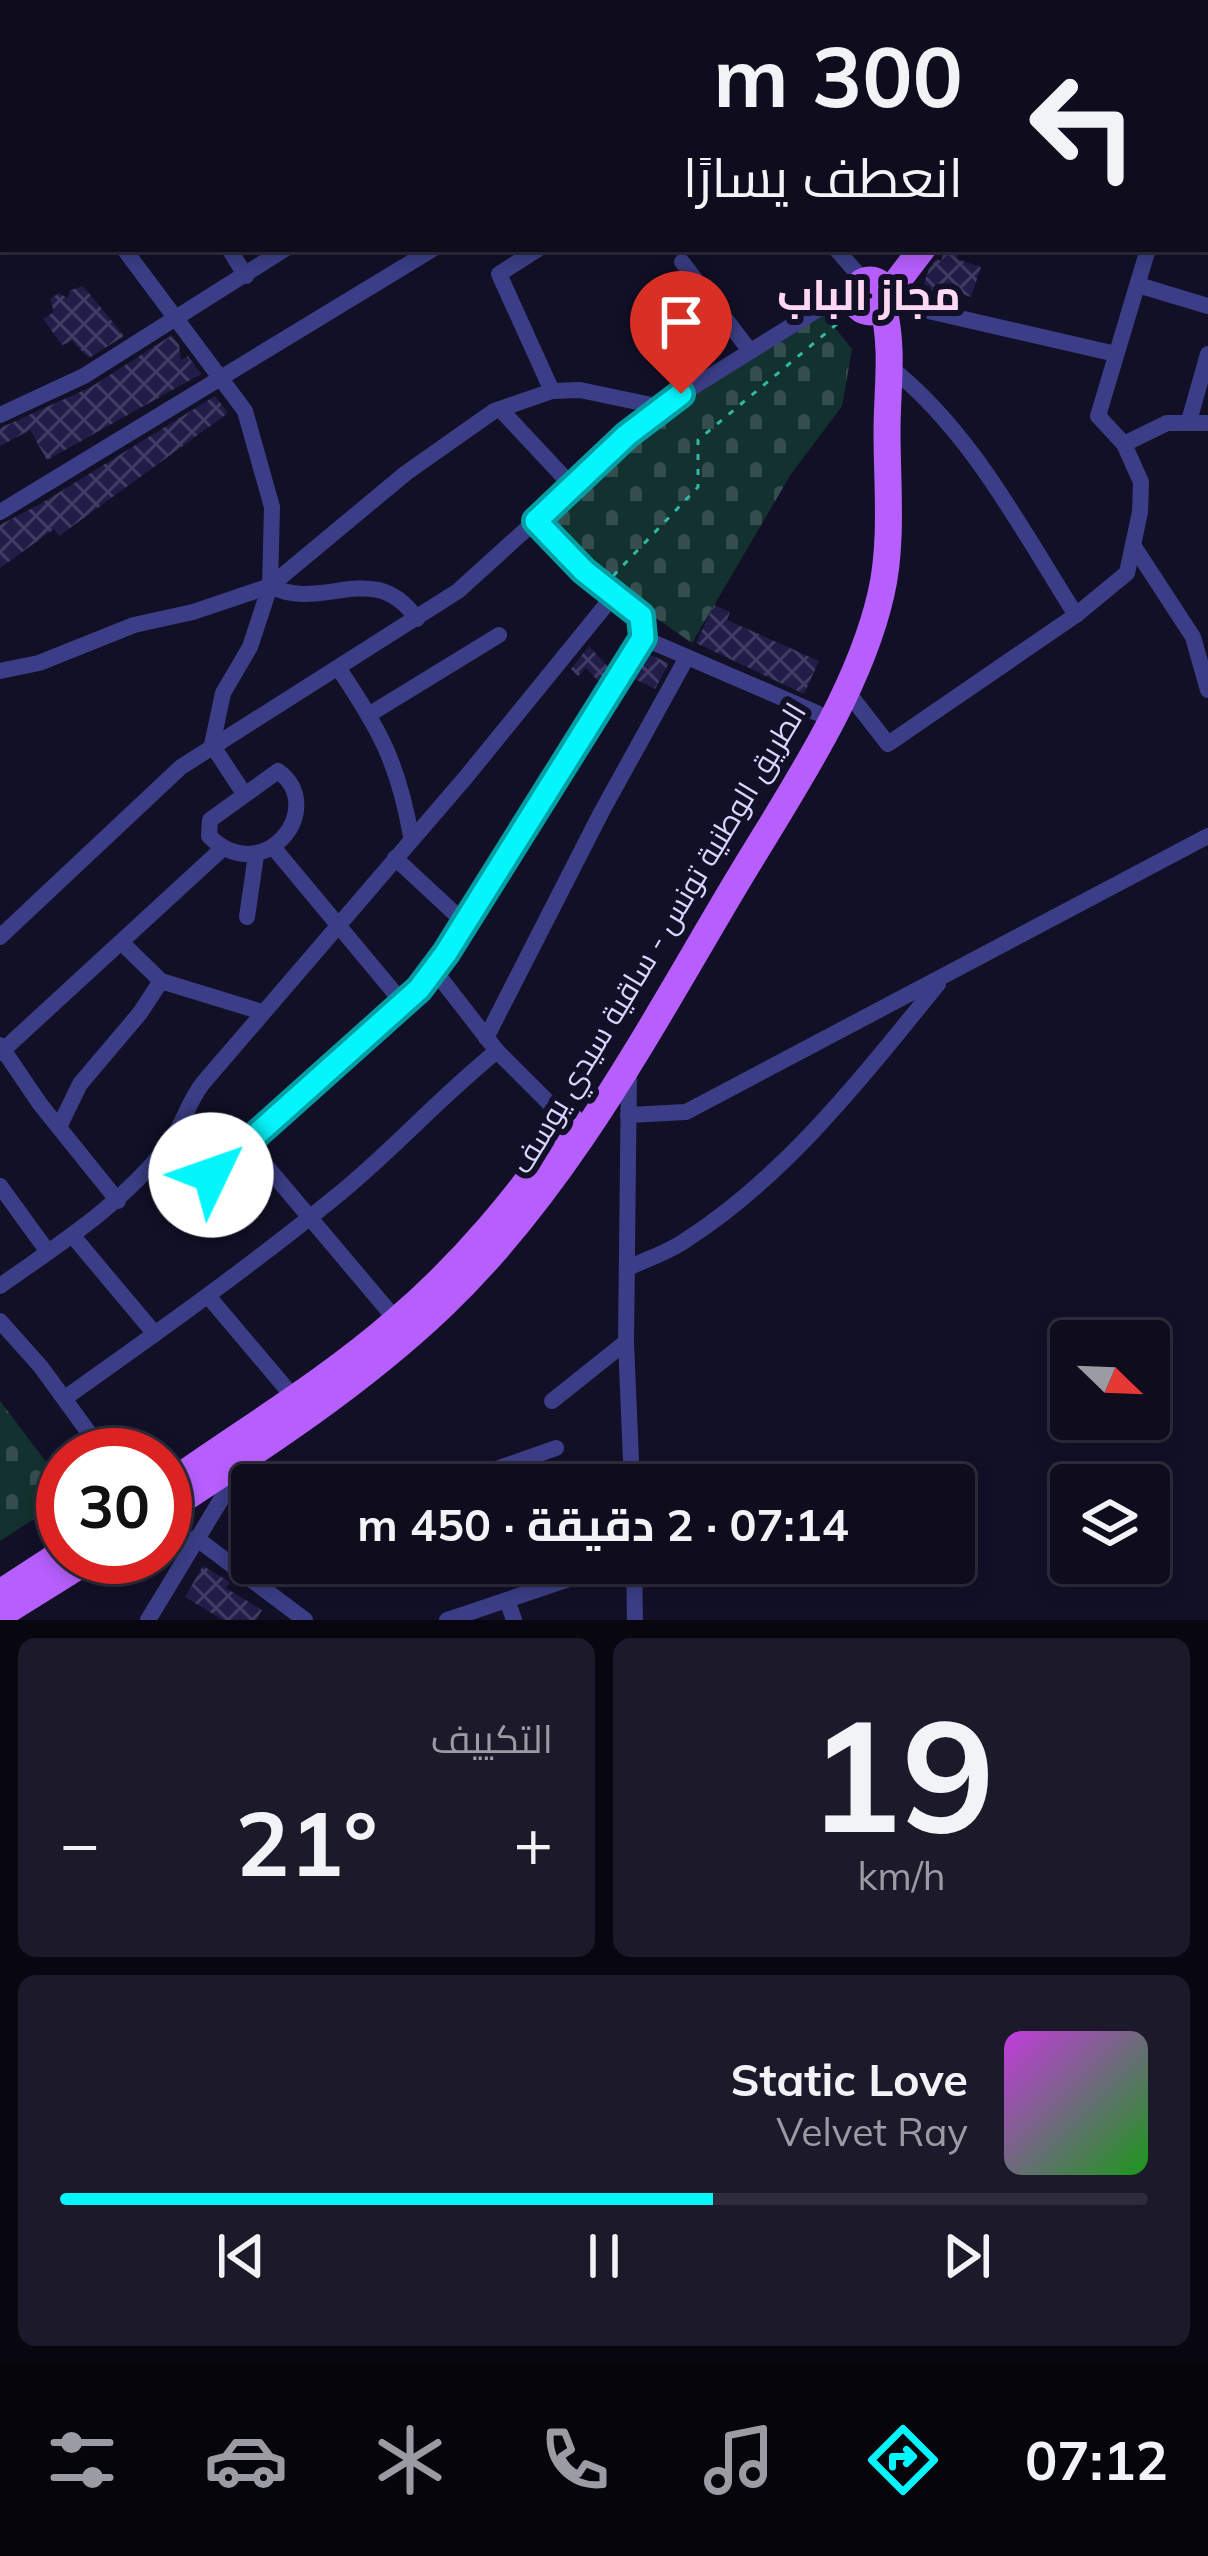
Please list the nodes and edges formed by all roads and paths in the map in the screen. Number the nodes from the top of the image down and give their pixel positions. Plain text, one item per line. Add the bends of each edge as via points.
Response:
1 (126, 252) edge
2 (231, 252) edge
3 (282, 252) edge
4 (428, 252) edge
5 (533, 252) edge
6 (838, 252) edge
7 (900, 252) edge
8 (919, 252) edge
9 (1147, 252) edge
10 (682, 262) dead end
11 (246, 276) junction
12 (1138, 285) junction
13 (868, 298) junction
14 (1208, 306) edge
15 (176, 320) junction
16 (750, 351) junction
17 (1116, 354) junction
18 (1208, 354) edge
19 (890, 367) junction
20 (218, 377) junction
21 (552, 391) junction
22 (661, 407) junction
23 (500, 409) junction
24 (0, 415) edge
25 (1189, 421) junction
26 (1208, 423) edge
27 (1124, 444) junction
28 (573, 487) junction
29 (0, 512) edge
30 (536, 521) junction
31 (1133, 545) junction
32 (270, 586) junction
33 (614, 586) junction
34 (1076, 615) junction
35 (417, 619) junction
36 (499, 635) dead end
37 (643, 638) junction
38 (686, 659) junction
39 (339, 669) junction
40 (3, 674) edge
41 (846, 690) junction
42 (1208, 690) edge
43 (817, 712) junction
44 (370, 714) junction
45 (212, 745) junction
46 (244, 792) junction
47 (411, 836) junction
48 (1208, 836) edge
49 (222, 849) junction
50 (264, 851) junction
51 (395, 858) junction
52 (247, 917) dead end
53 (465, 923) junction
54 (339, 927) junction
55 (0, 937) edge
56 (122, 943) junction
57 (434, 970) junction
58 (943, 978) junction
59 (161, 980) junction
60 (404, 1003) junction
61 (262, 1012) junction
62 (491, 1045) junction
63 (2, 1049) edge
64 (629, 1062) junction
65 (628, 1115) junction
66 (570, 1124) junction
67 (59, 1127) junction
68 (247, 1143) junction
69 (0, 1186) edge
70 (118, 1201) junction
71 (176, 1207) dead end
72 (307, 1218) junction
73 (72, 1235) junction
74 (48, 1252) junction
75 (628, 1268) junction
76 (0, 1286) edge
77 (208, 1296) junction
78 (0, 1321) edge
79 (397, 1321) junction
80 (155, 1334) junction
81 (626, 1342) junction
82 (65, 1398) junction
83 (295, 1399) junction
84 (552, 1401) dead end
85 (86, 1428) edge
86 (556, 1448) dead end
87 (245, 1459) junction
88 (511, 1464) edge
89 (631, 1464) edge
90 (192, 1468) edge
91 (192, 1493) edge
92 (196, 1538) junction
93 (231, 1562) edge
94 (36, 1570) edge
95 (49, 1584) edge
96 (259, 1584) edge
97 (555, 1584) edge
98 (634, 1584) edge
99 (0, 1593) edge
100 (507, 1600) junction
101 (0, 1615) edge
102 (148, 1620) edge
103 (305, 1620) edge
104 (447, 1620) edge
105 (514, 1620) edge
106 (634, 1620) edge

1 - 15 street
2 - 11 street
3 - 11 street
4 - 20 street
5 - 21 street via 499,274
6 - 13 street
7 - 13 main road
8 - 13 main road
9 - 12 street
10 - 16 street
11 - 15 street
12 - 14 street
12 - 17 street
13 - 16 street via 840,292
13 - 17 street
13 - 19 main road, الطريق الوطنية تونس - ساقية سيدي يوسف via 892,351
13 - 33 path via 698,440 698,487
13 - 43 main road, الطريق الوطنية تونس - ساقية سيدي يوسف via 875,362 868,577
15 - 20 street
15 - 24 street
16 - 22 street
17 - 27 street via 1098,416
18 - 25 street
19 - 34 street via 989,476
19 - 41 main road, الطريق الوطنية تونس - ساقية سيدي يوسف via 881,594
20 - 29 street
20 - 32 street via 245,411 272,507
21 - 22 street
21 - 23 street
22 - 28 street
23 - 28 street
23 - 32 street via 406,473
25 - 26 street
25 - 27 street
27 - 31 street via 1141,482
28 - 30 street
30 - 33 street via 584,571
30 - 35 street
31 - 34 street via 1127,572
31 - 42 street via 1193,637
32 - 35 street via 290,596 385,588
32 - 40 street
32 - 45 street via 250,647 223,693
33 - 37 street via 641,616
33 - 47 street
34 - 41 street via 888,744
35 - 39 street
36 - 44 street
37 - 38 street
37 - 53 street
38 - 43 street
38 - 62 street via 602,811
39 - 44 street
39 - 45 street
41 - 64 main road, الطريق الوطنية تونس - ساقية سيدي يوسف
43 - 66 main road, الطريق الوطنية تونس - ساقية سيدي يوسف
44 - 47 street via 396,765
45 - 46 street
45 - 55 street
46 - 49 street via 207,826
46 - 50 street via 278,771 293,788 290,826
47 - 51 street
48 - 58 street
49 - 50 street
49 - 56 street
50 - 52 street
50 - 54 street
51 - 53 street
51 - 54 street
53 - 57 street
54 - 60 street
54 - 61 street
56 - 59 street
56 - 63 street
57 - 60 street
57 - 62 street
58 - 65 street via 686,1112
58 - 75 street via 845,1099 768,1175 685,1241
59 - 61 street
59 - 67 street via 80,1084
60 - 68 street
61 - 70 street via 188,1102 170,1143
62 - 66 street
62 - 72 street
63 - 67 street
64 - 65 street
64 - 87 main road, الطريق الوطنية تونس - ساقية سيدي يوسف via 533,1206 457,1291
65 - 75 street
66 - 79 main road, الطريق الوطنية تونس - ساقية سيدي يوسف via 501,1217
67 - 70 street
68 - 71 street
68 - 72 street
69 - 74 street
70 - 73 street
72 - 77 street
72 - 79 street
73 - 74 street
73 - 80 street
74 - 76 street
75 - 81 street
77 - 80 street
77 - 83 street
78 - 82 street
79 - 83 main road, الطريق الوطنية تونس - ساقية سيدي يوسف
80 - 82 street
81 - 84 street
81 - 89 street
82 - 85 street
83 - 90 main road, الطريق الوطنية تونس - ساقية سيدي يوسف
86 - 88 street
87 - 91 main road, الطريق الوطنية تونس - ساقية سيدي يوسف
87 - 92 street
92 - 93 street
92 - 102 street
94 - 99 main road
95 - 101 main road
96 - 103 street
97 - 100 street
98 - 106 street
100 - 104 street
100 - 105 street

